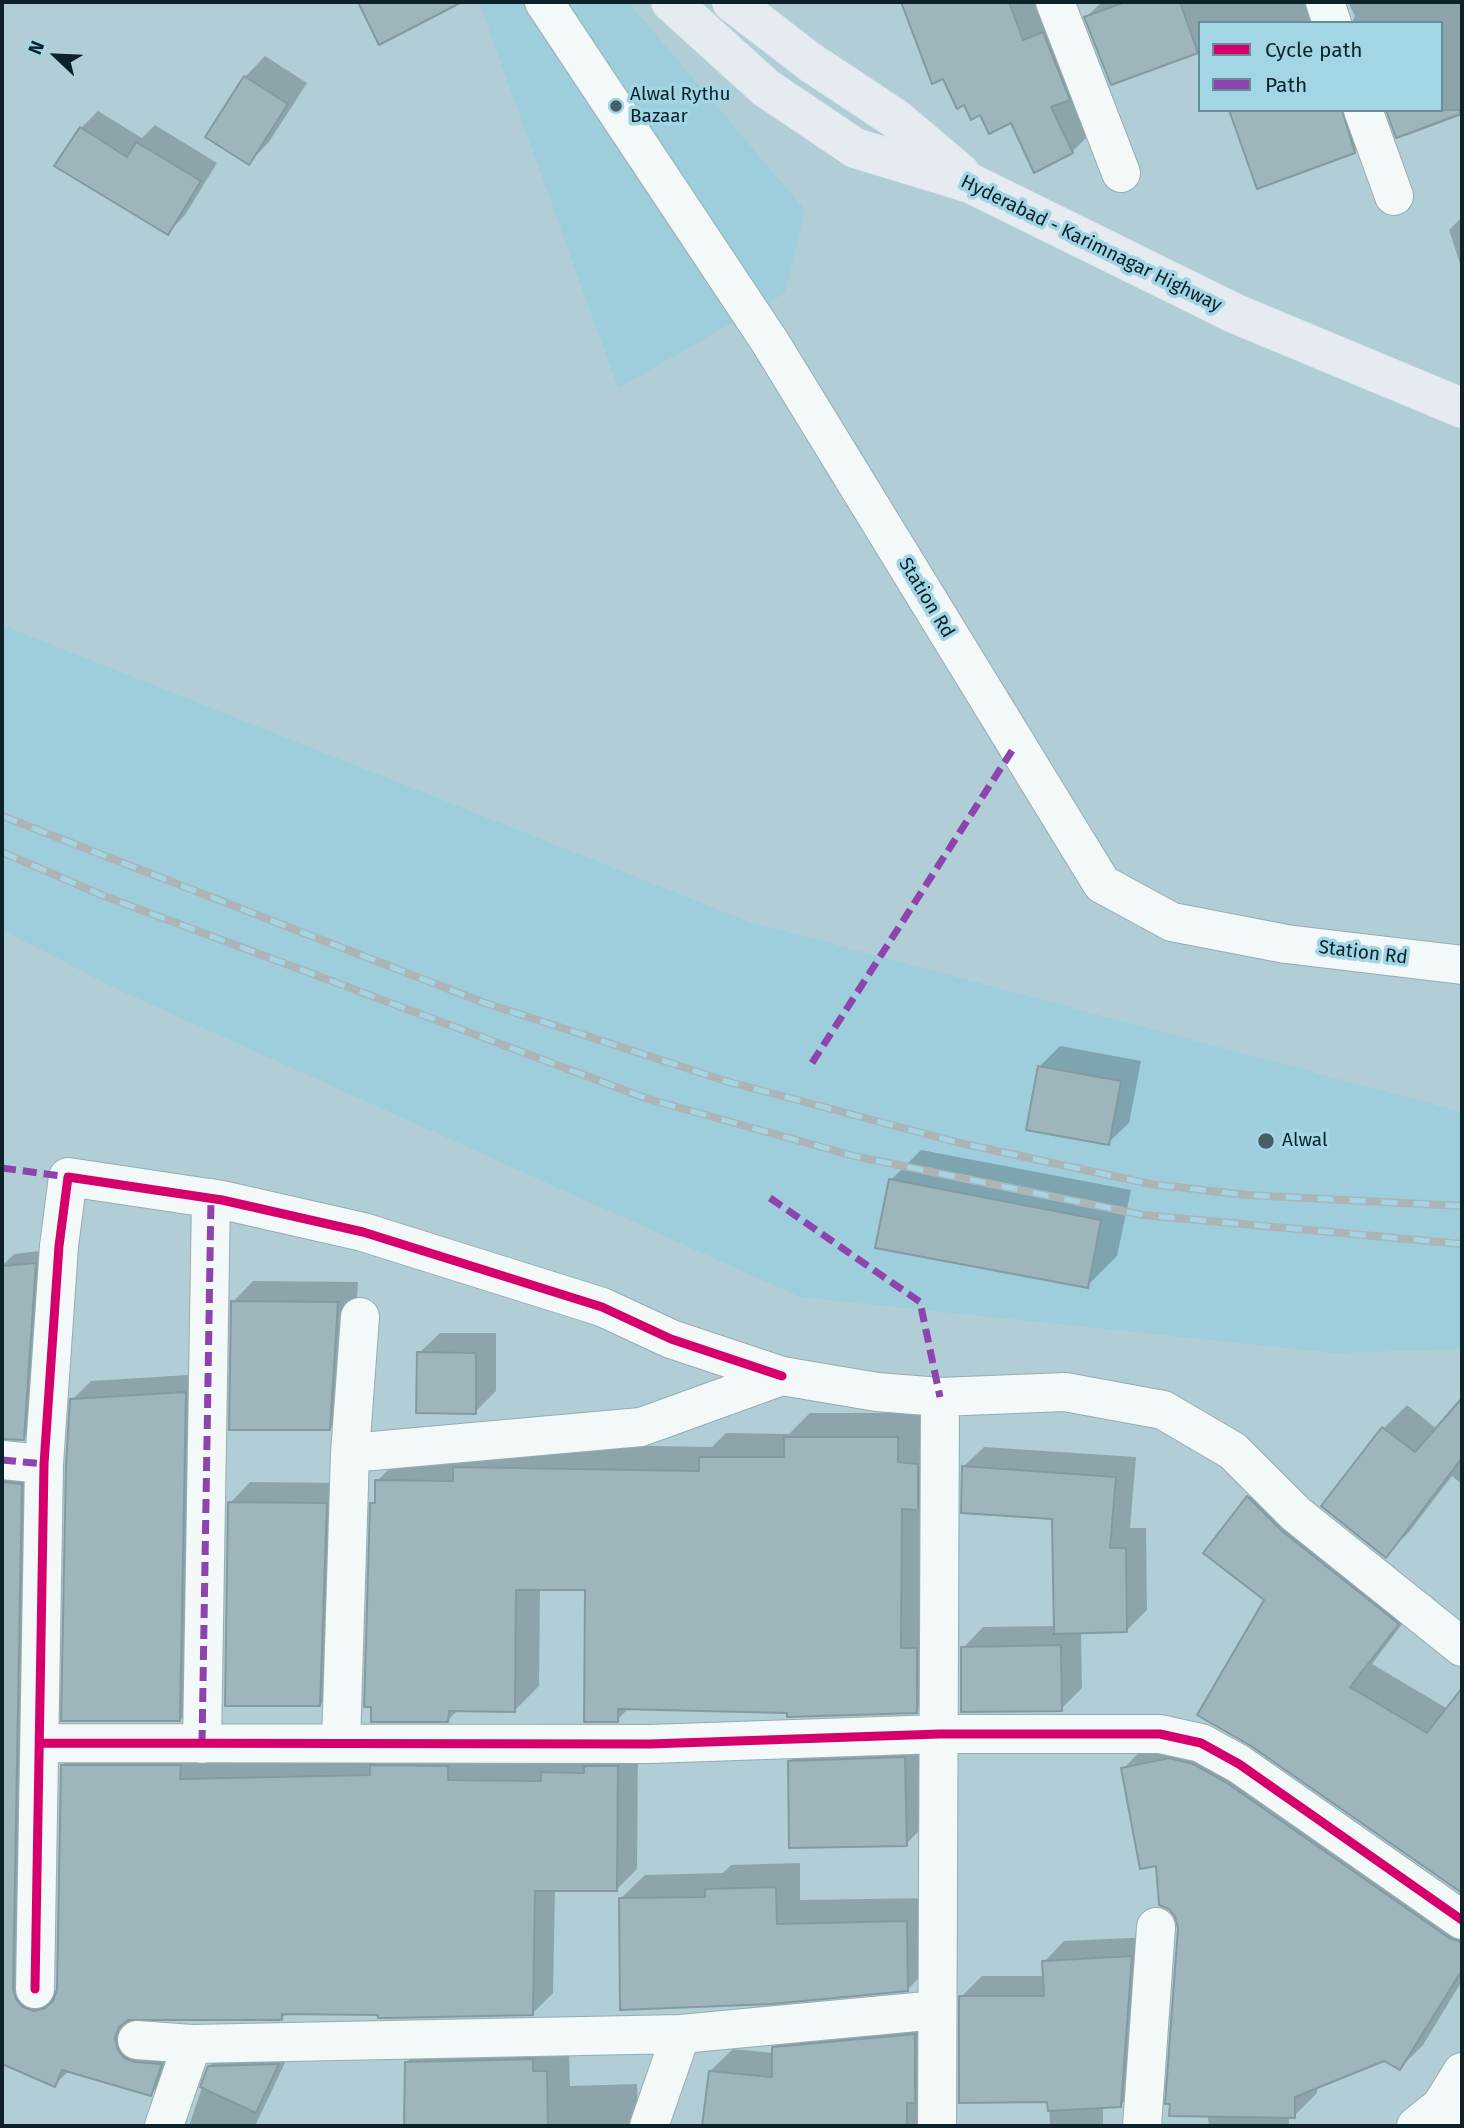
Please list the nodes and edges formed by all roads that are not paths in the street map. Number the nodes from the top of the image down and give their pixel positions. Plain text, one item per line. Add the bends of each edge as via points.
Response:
1 (544, 2) edge
2 (671, 2) edge
3 (1055, 2) edge
4 (1325, 2) edge
5 (741, 4) edge
6 (1331, 21) edge
7 (1364, 112) edge
8 (1121, 173) dead end
9 (970, 183) junction
10 (1394, 196) dead end
11 (1462, 408) edge
12 (1462, 965) edge
13 (211, 1198) junction
14 (360, 1317) dead end
15 (782, 1376) junction
16 (940, 1397) junction
17 (351, 1453) junction
18 (2, 1461) edge
19 (44, 1464) junction
20 (1462, 1647) edge
21 (939, 1734) junction
22 (40, 1743) junction
23 (341, 1743) junction
24 (202, 1744) junction
25 (1462, 1920) edge
26 (1156, 1927) dead end
27 (35, 1989) dead end
28 (937, 2010) junction
29 (681, 2034) junction
30 (137, 2040) dead end
31 (192, 2045) junction
32 (1462, 2072) edge
33 (1440, 2116) edge
34 (163, 2126) edge
35 (649, 2126) edge
36 (937, 2126) edge
37 (1142, 2126) edge

1 - 12 street, Station Rd via 770,342 1102,884 1172,922 1286,944
2 - 9 main road, Hyderabad - Karimnagar Highway via 766,88 855,148
3 - 8 street
4 - 6 street
5 - 9 main road via 810,62 896,119
7 - 10 street
9 - 11 main road, Hyderabad - Karimnagar Highway via 1236,314
13 - 15 street via 363,1232 494,1270 601,1307 671,1339
13 - 19 street via 68,1177
13 - 24 street
14 - 17 street
15 - 16 street
15 - 17 street via 641,1427
16 - 20 street via 1065,1392 1163,1410 1233,1451 1296,1514
16 - 21 street
17 - 23 street
18 - 19 street
19 - 22 street
21 - 23 street via 650,1744
21 - 25 street via 1160,1734 1201,1743 1240,1764
21 - 28 street
22 - 24 street
22 - 27 street
23 - 24 street
26 - 37 street
28 - 29 street
28 - 36 street
29 - 31 street
29 - 35 street
30 - 31 street
31 - 34 street
32 - 33 street

